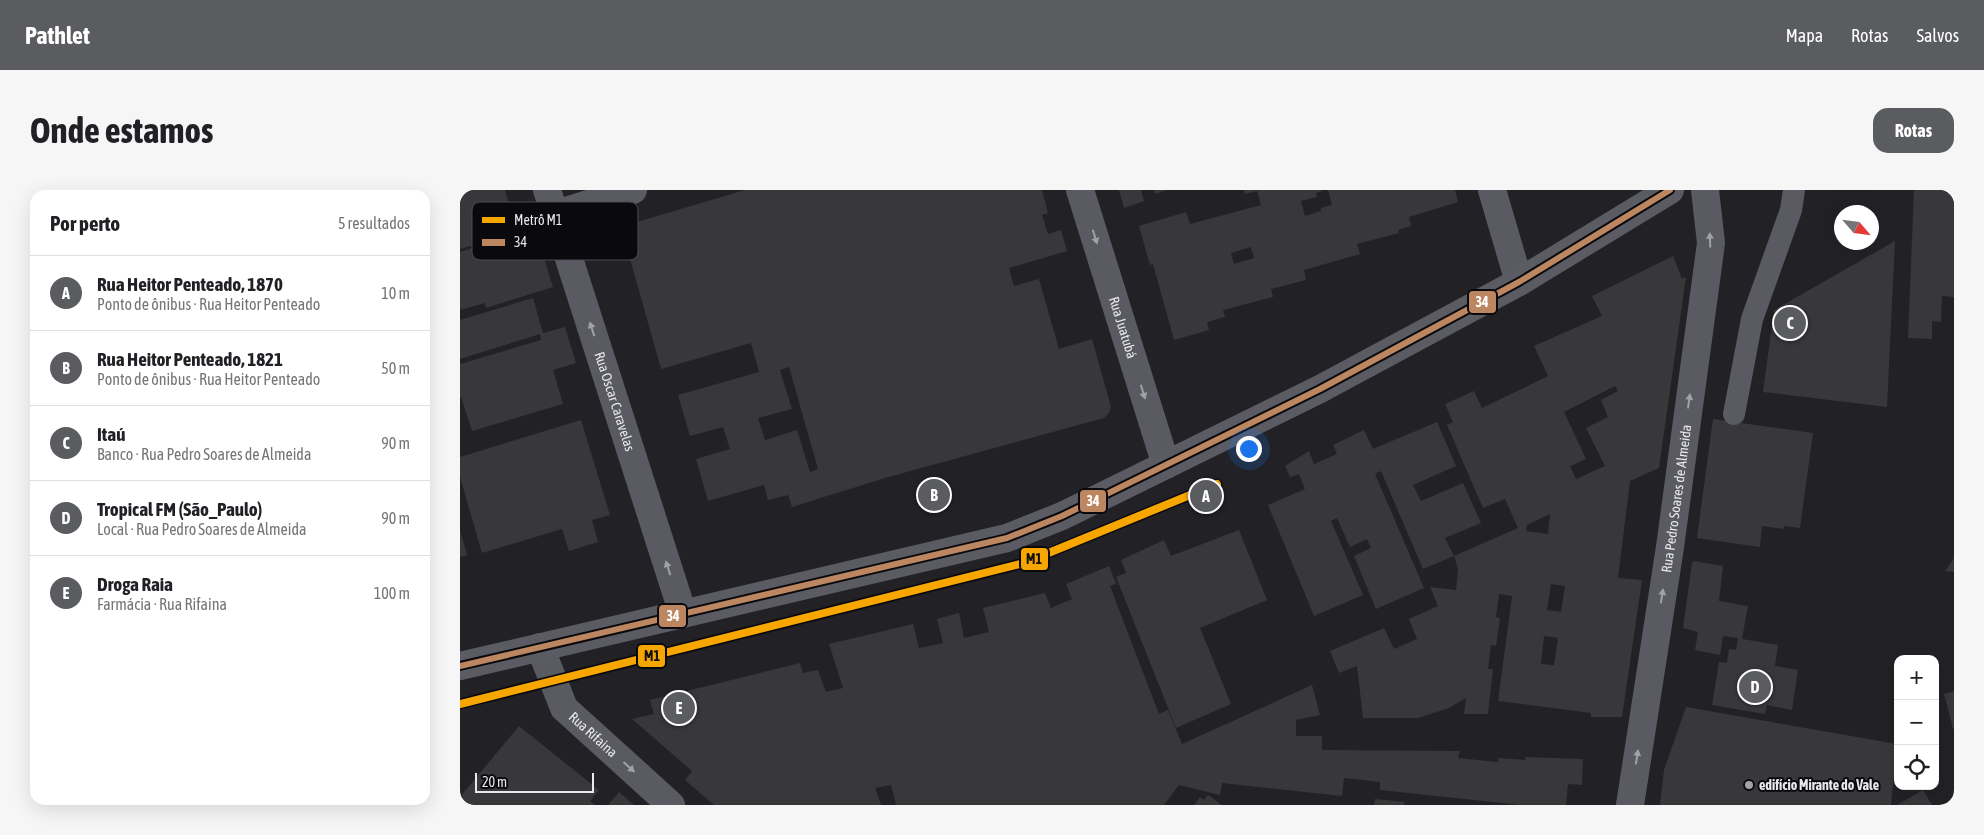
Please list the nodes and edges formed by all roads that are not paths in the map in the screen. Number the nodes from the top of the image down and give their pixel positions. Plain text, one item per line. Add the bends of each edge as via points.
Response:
1 (633, 190) edge
2 (1080, 190) edge
3 (1492, 190) edge
4 (1670, 190) edge
5 (1704, 190) edge
6 (1794, 190) edge
7 (552, 202) edge
8 (570, 260) edge
9 (1519, 282) junction
10 (1734, 414) dead end
11 (1166, 465) junction
12 (683, 614) junction
13 (540, 647) junction
14 (460, 666) edge
15 (671, 805) edge
16 (1630, 805) edge

1 - 7 street
2 -> 11 street, Rua Juatubá
3 - 9 street
4 - 9 main road
16 -> 5 street, Rua Pedro Soares de Almeida via 1670,548 1711,243
6 - 10 lane via 1791,210 1752,319
12 -> 8 street, Rua Oscar Caravelas
9 - 11 main road via 1320,389
11 - 12 main road via 1062,516 1007,538
12 - 13 main road
13 - 14 main road
13 -> 15 street, Rua Rifaina via 564,708

